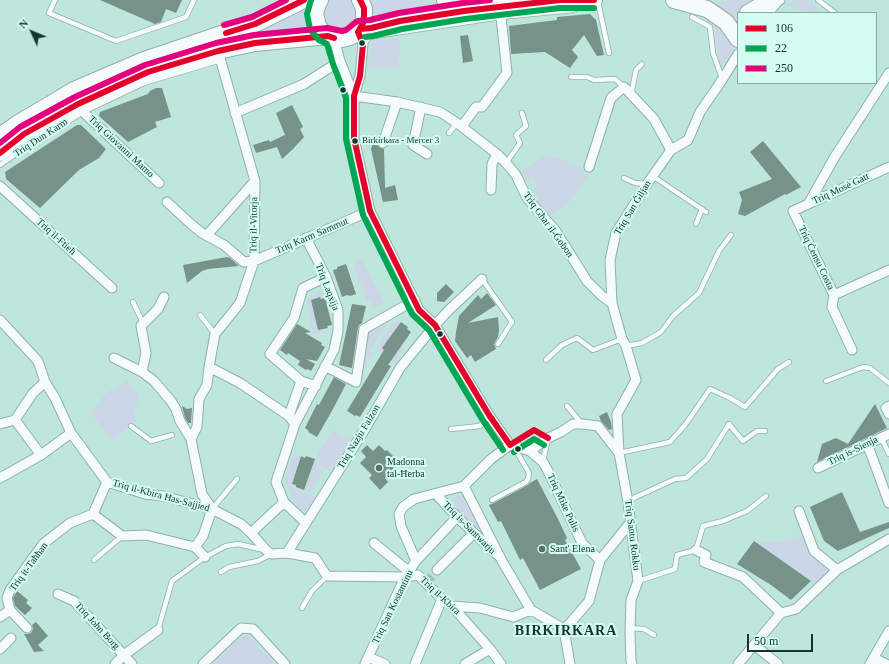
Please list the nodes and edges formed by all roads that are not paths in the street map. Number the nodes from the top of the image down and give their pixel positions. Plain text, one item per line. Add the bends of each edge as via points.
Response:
1 (55, 0) edge
2 (194, 0) edge
3 (304, 0) edge
4 (320, 0) edge
5 (360, 0) edge
6 (445, 0) edge
7 (477, 0) edge
8 (596, 0) edge
9 (674, 0) edge
10 (770, 0) edge
11 (780, 0) edge
12 (818, 0) edge
13 (750, 12) edge
14 (769, 12) edge
15 (834, 12) edge
16 (692, 17) dead end
17 (501, 18) junction
18 (366, 34) junction
19 (331, 37) junction
20 (737, 38) edge
21 (609, 53) dead end
22 (219, 55) junction
23 (737, 56) edge
24 (340, 61) junction
25 (642, 64) dead end
26 (889, 73) edge
27 (571, 77) dead end
28 (722, 80) junction
29 (624, 87) junction
30 (631, 95) junction
31 (354, 96) junction
32 (397, 102) junction
33 (421, 107) junction
34 (80, 108) junction
35 (235, 113) junction
36 (522, 113) dead end
37 (459, 124) junction
38 (449, 133) dead end
39 (0, 136) edge
40 (383, 143) dead end
41 (671, 150) junction
42 (0, 153) edge
43 (427, 154) dead end
44 (497, 154) junction
45 (506, 163) junction
46 (0, 165) edge
47 (589, 167) dead end
48 (889, 167) edge
49 (624, 178) dead end
50 (658, 179) dead end
51 (255, 181) junction
52 (159, 183) dead end
53 (647, 184) junction
54 (0, 186) edge
55 (491, 190) dead end
56 (167, 202) dead end
57 (809, 203) junction
58 (370, 211) junction
59 (793, 212) joint
60 (696, 224) dead end
61 (207, 235) junction
62 (731, 235) dead end
63 (306, 238) junction
64 (254, 261) junction
65 (889, 270) edge
66 (326, 277) junction
67 (482, 279) joint
68 (112, 288) dead end
69 (834, 295) junction
70 (164, 297) dead end
71 (415, 300) junction
72 (134, 302) dead end
73 (612, 303) junction
74 (200, 315) dead end
75 (0, 320) edge
76 (143, 323) junction
77 (435, 325) junction
78 (215, 334) junction
79 (624, 343) junction
80 (498, 344) dead end
81 (852, 350) dead end
82 (114, 358) dead end
83 (546, 360) dead end
84 (789, 362) dead end
85 (325, 366) junction
86 (209, 367) junction
87 (142, 372) junction
88 (301, 381) junction
89 (826, 381) dead end
90 (45, 382) junction
91 (889, 382) edge
92 (316, 386) junction
93 (567, 406) dead end
94 (489, 415) junction
95 (289, 416) junction
96 (15, 420) junction
97 (0, 424) edge
98 (295, 424) junction
99 (582, 424) junction
100 (131, 426) dead end
101 (452, 429) dead end
102 (765, 431) dead end
103 (71, 433) junction
104 (172, 435) dead end
105 (885, 436) edge
106 (548, 438) junction
107 (191, 440) junction
108 (867, 445) junction
109 (512, 446) junction
110 (530, 451) junction
111 (618, 453) junction
112 (889, 454) edge
113 (41, 455) junction
114 (543, 462) junction
115 (818, 468) dead end
116 (0, 478) edge
117 (237, 479) dead end
118 (107, 482) junction
119 (464, 486) junction
120 (436, 494) junction
121 (766, 496) dead end
122 (492, 500) dead end
123 (284, 502) junction
124 (628, 502) junction
125 (889, 503) edge
126 (212, 509) junction
127 (799, 511) dead end
128 (93, 514) junction
129 (457, 517) junction
130 (306, 523) junction
131 (630, 523) junction
132 (251, 533) junction
133 (122, 536) junction
134 (470, 537) dead end
135 (889, 539) edge
136 (374, 543) dead end
137 (195, 547) junction
138 (696, 550) junction
139 (268, 552) junction
140 (287, 552) junction
141 (205, 557) junction
142 (94, 560) dead end
143 (600, 560) junction
144 (416, 561) junction
145 (502, 561) junction
146 (437, 570) tunnel mouth
147 (837, 570) junction
148 (221, 572) dead end
149 (407, 574) junction
150 (327, 576) junction
151 (638, 581) junction
152 (58, 594) dead end
153 (442, 599) junction
154 (452, 606) junction
155 (302, 608) dead end
156 (10, 610) junction
157 (531, 610) junction
158 (782, 613) junction
159 (0, 617) edge
160 (27, 628) dead end
161 (630, 628) junction
162 (564, 629) junction
163 (158, 630) joint
164 (889, 631) edge
165 (654, 635) dead end
166 (11, 638) dead end
167 (754, 645) junction
168 (0, 649) edge
169 (490, 649) junction
170 (124, 655) junction
171 (367, 660) edge
172 (872, 661) edge
173 (114, 664) edge
174 (132, 664) edge
175 (203, 664) edge
176 (286, 664) edge
177 (385, 664) edge
178 (415, 664) edge
179 (465, 664) edge
180 (502, 664) edge
181 (570, 664) edge
182 (632, 664) edge
183 (738, 664) edge
184 (778, 664) edge
185 (886, 664) edge

1 - 2 lane via 49,13 116,41 186,17
3 - 39 highway via 255,24 144,60 76,89
4 - 19 highway via 316,22 321,30
5 - 18 highway via 364,8 363,23
6 - 7 highway
8 - 17 lane, Triq Dun Karm via 573,10
8 - 18 highway, Triq Dun Karm via 560,0 464,11 400,21
8 - 21 lane
9 - 20 highway via 707,9 726,22
10 - 13 highway
11 - 14 street
12 - 15 lane
16 - 28 lane via 710,27 713,53
17 - 18 lane, Triq Dun Karm
17 - 37 street via 507,73 482,107 476,107
18 - 19 highway, Triq Dun Karm via 342,39
18 - 31 street via 360,76
19 - 22 highway, Triq Dun Karm via 255,43
19 - 24 street
22 - 34 highway, Triq Dun Karm via 148,72
22 - 35 street, Triq il-Vitorja
23 - 28 street, Triq San Ġiljan
24 - 31 street
24 - 35 street via 304,84
25 - 30 lane via 636,70
26 - 57 street via 834,158
27 - 29 lane via 587,77 594,80 615,78
28 - 41 street, Triq San Ġiljan via 700,112 688,140
29 - 30 street
29 - 47 street via 611,98
30 - 41 street via 654,118
31 - 32 street, Triq Għar il-Ġobon
31 - 58 street via 354,138
32 - 33 street, Triq Għar il-Ġobon
32 - 40 street
33 - 37 street, Triq Għar il-Ġobon via 440,112
33 - 43 street via 413,145
34 - 42 highway, Triq Dun Karm via 24,134
34 - 46 lane, Triq Dun Karm
34 - 52 street, Triq Giovanni Mamo
35 - 51 street, Triq il-Vitorja
36 - 45 lane via 526,126 516,135 520,143
37 - 38 lane
37 - 44 street, Triq Għar il-Ġobon
41 - 53 street, Triq San Ġiljan
44 - 45 street, Triq Għar il-Ġobon
44 - 55 street via 492,164
45 - 73 street, Triq Għar il-Ġobon via 516,175 527,198 555,230 587,281
48 - 57 street, Triq Mosè Gatt
49 - 53 lane
50 - 60 lane via 704,211
51 - 61 street
51 - 64 street, Triq il-Vitorja
53 - 73 street, Triq San Ġiljan via 616,233 610,260
54 - 68 street, Triq il-Ftieħ
56 - 61 street
57 - 59 street, Triq Mosè Gatt
58 - 63 street, Triq Karm Sammut
58 - 71 street
59 - 69 street, Triq Ċensu Costa
61 - 64 street via 244,262
62 - 79 lane via 719,251 699,294 673,316 661,332 642,344
63 - 64 street, Triq Karm Sammut
63 - 66 street, Triq Laqxija
64 - 78 street, Triq il-Vitorja via 240,303
65 - 69 street
66 - 85 street, Triq Laqxija via 338,310 338,331 334,350
66 - 88 street via 304,288 294,318 270,354
67 - 77 street, Triq Nazju Falzon
67 - 80 lane via 512,322
69 - 81 street, Triq Ċensu Costa via 832,307
70 - 76 street via 158,309
71 - 77 street via 419,310
71 - 85 street via 364,329 356,382
72 - 76 lane
73 - 79 street, Triq San Ġiljan
74 - 78 lane
75 - 90 street via 38,361
76 - 87 street via 141,326 146,353
77 - 94 street
77 - 130 street, Triq Nazju Falzon via 400,368 366,429
78 - 86 street, Triq il-Vitorja
79 - 83 lane via 593,350 577,338 562,345
79 - 111 street, Triq San Ġiljan via 636,380 617,414
82 - 87 street
84 - 111 lane via 778,369 745,406 710,390 670,442
85 - 92 street, Triq Laqxija
86 - 95 street via 240,383
86 - 107 street, Triq il-Vitorja via 207,385 199,398 197,427
87 - 107 street via 154,381 171,401
88 - 92 street
88 - 95 street
89 - 91 lane via 870,368
90 - 96 street via 33,393
90 - 103 street
92 - 98 street, Triq Laqxija
93 - 99 lane
94 - 101 lane via 480,426
94 - 109 street
95 - 98 street
96 - 97 street
96 - 113 street
98 - 123 street, Triq Laqxija via 276,482
99 - 106 street via 573,424
99 - 111 street via 598,426
100 - 104 lane via 151,441
102 - 124 lane via 757,431 743,441 729,424 707,459 686,478 675,478
103 - 113 street
103 - 118 street
105 - 108 street, Triq is-Sienja
105 - 112 lane
106 - 109 lane via 534,430
106 - 110 street
106 - 114 lane, Triq Mike Pulis
107 - 126 street via 202,494
108 - 115 street, Triq is-Sienja
108 - 125 street
109 - 110 street, Triq Mike Pulis
109 - 119 street via 491,459
109 - 122 lane via 529,473 528,480
110 - 114 street, Triq Mike Pulis
111 - 124 street, Triq Santu Rokku
113 - 116 street
114 - 143 street, Triq Mike Pulis via 582,543
117 - 126 lane
118 - 126 street, Triq il-Kbira Ħas-Sajjied via 145,494
118 - 128 street
119 - 120 street
119 - 145 street, Triq is-Santwarju
120 - 129 street, Triq is-Santwarju
120 - 144 street via 414,499 403,507 399,514 401,526
121 - 138 lane via 747,511 702,526
123 - 130 street, Triq Laqxija
123 - 132 street
124 - 131 street, Triq Santu Rokku
126 - 132 street, Triq il-Kbira Ħas-Sajjied via 241,524
126 - 137 street via 203,536
127 - 147 street via 814,551
128 - 133 street
128 - 156 street, Triq it-Taħħan via 70,523 43,544 10,590 7,598
129 - 144 street, Triq San Kostantinu
129 - 145 street, Triq is-Santwarju
130 - 140 street, Triq Nazju Falzon
131 - 143 street
131 - 151 street, Triq Santu Rokku
132 - 139 street, Triq il-Kbira Ħas-Sajjied
133 - 137 street via 146,535
133 - 142 lane
134 - 146 street
135 - 147 street
136 - 149 street via 402,566
137 - 141 street
138 - 151 lane via 677,555 675,569
138 - 158 street via 706,555 704,562 743,577
139 - 140 street
139 - 141 lane via 238,544 226,546
139 - 148 lane via 258,562 229,566
140 - 150 street via 315,558
141 - 163 lane via 172,582
143 - 162 street via 589,601
144 - 149 street, Triq San Kostantinu
145 - 157 street, Triq is-Santwarju
147 - 158 street via 796,609
149 - 150 street
149 - 153 street, Triq il-Kbira via 418,575
149 - 171 street, Triq San Kostantinu
150 - 155 lane via 312,591
151 - 161 street, Triq Santu Rokku via 631,600
152 - 170 street, Triq John Borg via 74,601
153 - 154 street, Triq il-Kbira
153 - 178 street
154 - 157 street via 480,608 513,617
154 - 169 street, Triq il-Kbira
156 - 159 street
156 - 160 street
157 - 162 street, Triq is-Santwarju
158 - 167 street
161 - 165 lane via 644,629
161 - 182 street, Triq Santu Rokku
162 - 181 street
163 - 170 street
164 - 172 street
166 - 168 street
167 - 183 street
167 - 184 street
169 - 179 street
169 - 180 street, Triq il-Kbira
170 - 173 street
170 - 174 street, Triq John Borg
171 - 177 street
172 - 185 street
175 - 176 street via 241,628 253,629

